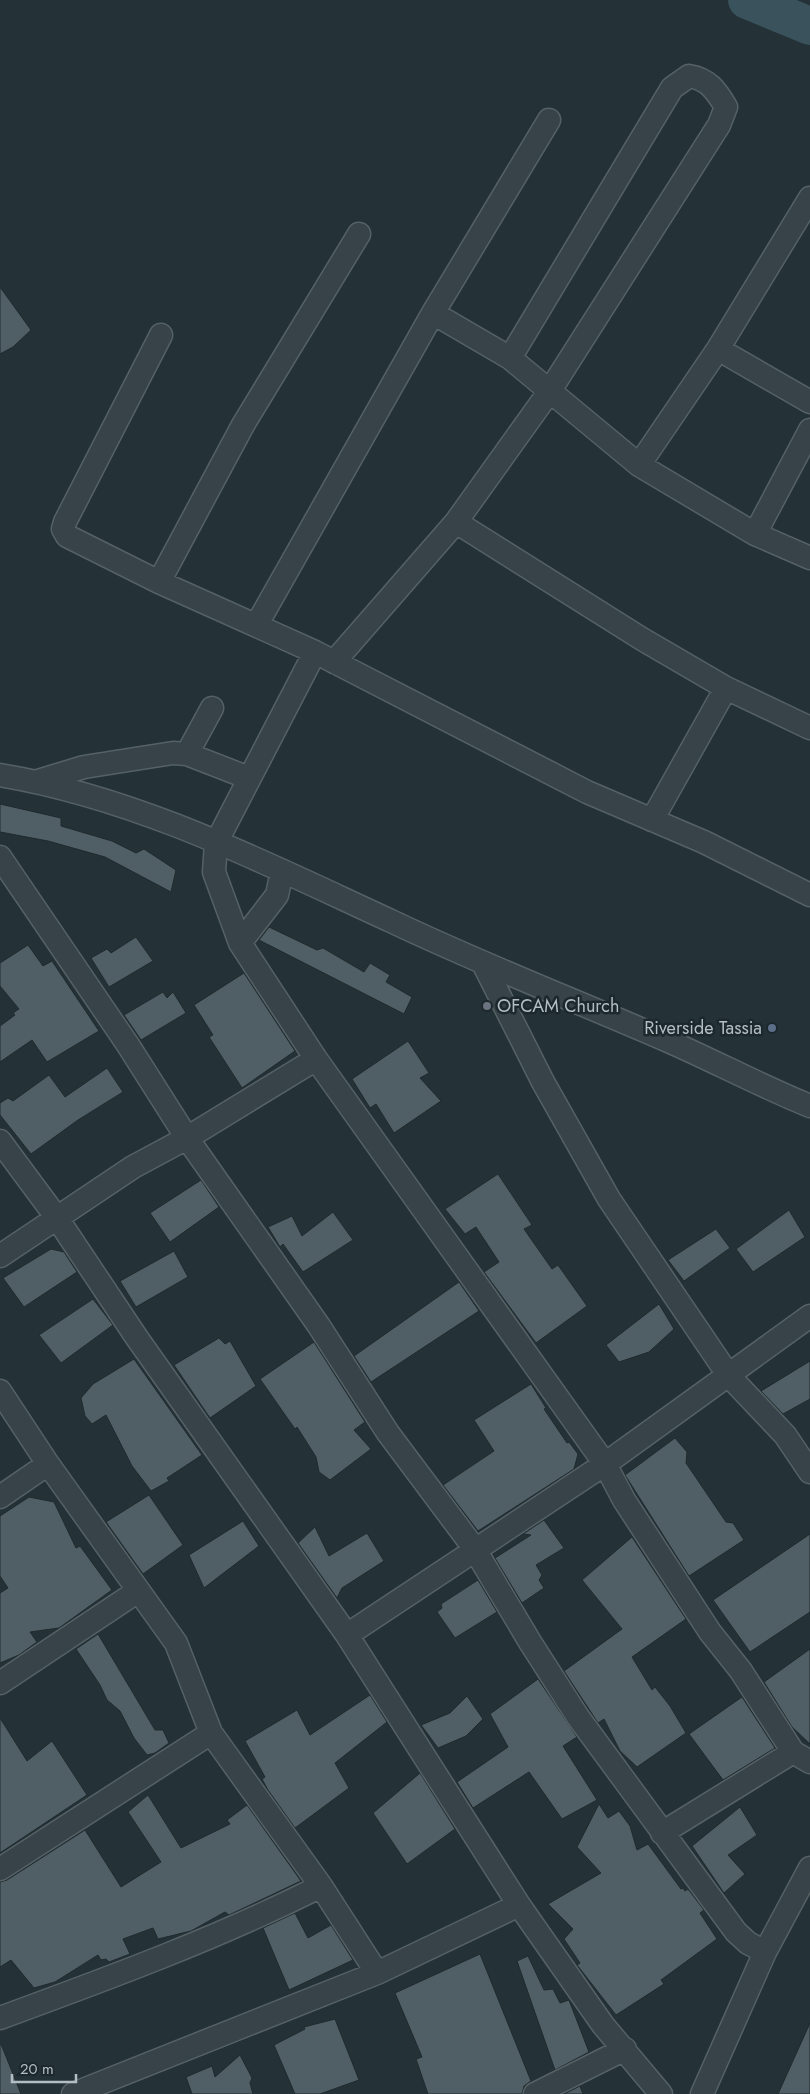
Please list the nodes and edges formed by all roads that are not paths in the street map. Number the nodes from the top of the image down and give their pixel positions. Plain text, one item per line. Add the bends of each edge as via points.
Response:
1 (549, 120) dead end
2 (810, 198) edge
3 (359, 234) dead end
4 (433, 313) junction
5 (161, 335) dead end
6 (718, 349) junction
7 (510, 358) junction
8 (549, 392) junction
9 (810, 402) edge
10 (810, 430) edge
11 (640, 465) junction
12 (456, 522) junction
13 (755, 534) junction
14 (810, 558) edge
15 (159, 582) junction
16 (257, 624) junction
17 (324, 657) junction
18 (726, 688) junction
19 (212, 708) dead end
20 (810, 728) edge
21 (186, 754) junction
22 (0, 775) edge
23 (249, 778) junction
24 (36, 781) junction
25 (652, 820) junction
26 (216, 843) junction
27 (0, 858) edge
28 (282, 871) junction
29 (810, 895) edge
30 (240, 943) junction
31 (484, 965) junction
32 (316, 1059) junction
33 (810, 1106) edge
34 (187, 1138) junction
35 (0, 1141) edge
36 (57, 1218) junction
37 (0, 1256) edge
38 (810, 1316) edge
39 (729, 1376) junction
40 (0, 1391) edge
41 (48, 1464) junction
42 (605, 1464) junction
43 (810, 1472) edge
44 (0, 1497) edge
45 (474, 1548) junction
46 (138, 1591) junction
47 (347, 1635) junction
48 (0, 1683) edge
49 (211, 1734) junction
50 (802, 1758) edge
51 (662, 1832) junction
52 (810, 1868) edge
53 (0, 1869) edge
54 (322, 1886) junction
55 (519, 1905) junction
56 (765, 1952) junction
57 (377, 1973) junction
58 (0, 2018) edge
59 (625, 2049) junction
60 (73, 2094) edge
61 (535, 2094) edge
62 (661, 2094) edge
63 (702, 2094) edge

1 - 4 street
2 - 6 street
3 - 15 street via 243,424
4 - 7 street
4 - 16 street
5 - 15 street via 63,529 67,536
6 - 9 street
6 - 11 street
7 - 8 street
7 - 8 street via 672,88 689,76 702,78 726,107 719,125
8 - 11 street
8 - 12 street
10 - 13 street
11 - 13 street
12 - 17 street
12 - 18 street via 642,640
13 - 14 street
15 - 16 street
16 - 17 street
17 - 23 street
17 - 25 street via 587,792
18 - 20 street
18 - 25 street
19 - 21 street
21 - 23 street
21 - 24 street via 153,755 84,767
22 - 24 street
23 - 26 street
24 - 26 street via 101,798
25 - 29 street
26 - 28 street
26 - 30 street via 214,872
27 - 34 street via 128,1045
28 - 30 street via 277,895
28 - 31 street
30 - 32 street
31 - 33 street via 667,1040
31 - 39 street via 542,1082 609,1199
32 - 34 street
32 - 42 street
34 - 36 street via 133,1166
34 - 45 street via 319,1326 388,1433
35 - 36 street
36 - 37 street
36 - 47 street via 137,1338
38 - 39 street
39 - 42 street
39 - 43 street via 785,1435
40 - 41 street
41 - 44 street
41 - 46 street
42 - 45 street
42 - 50 street via 624,1500 705,1624
45 - 47 street
45 - 51 street via 578,1717
46 - 48 street
46 - 49 street via 176,1643
47 - 55 street
49 - 53 street
49 - 54 street
50 - 51 street
51 - 56 street via 736,1932
52 - 56 street
54 - 57 street
54 - 58 street via 255,1919
55 - 57 street
55 - 59 street via 603,2025
56 - 63 street
57 - 60 street
59 - 61 street
59 - 62 street

